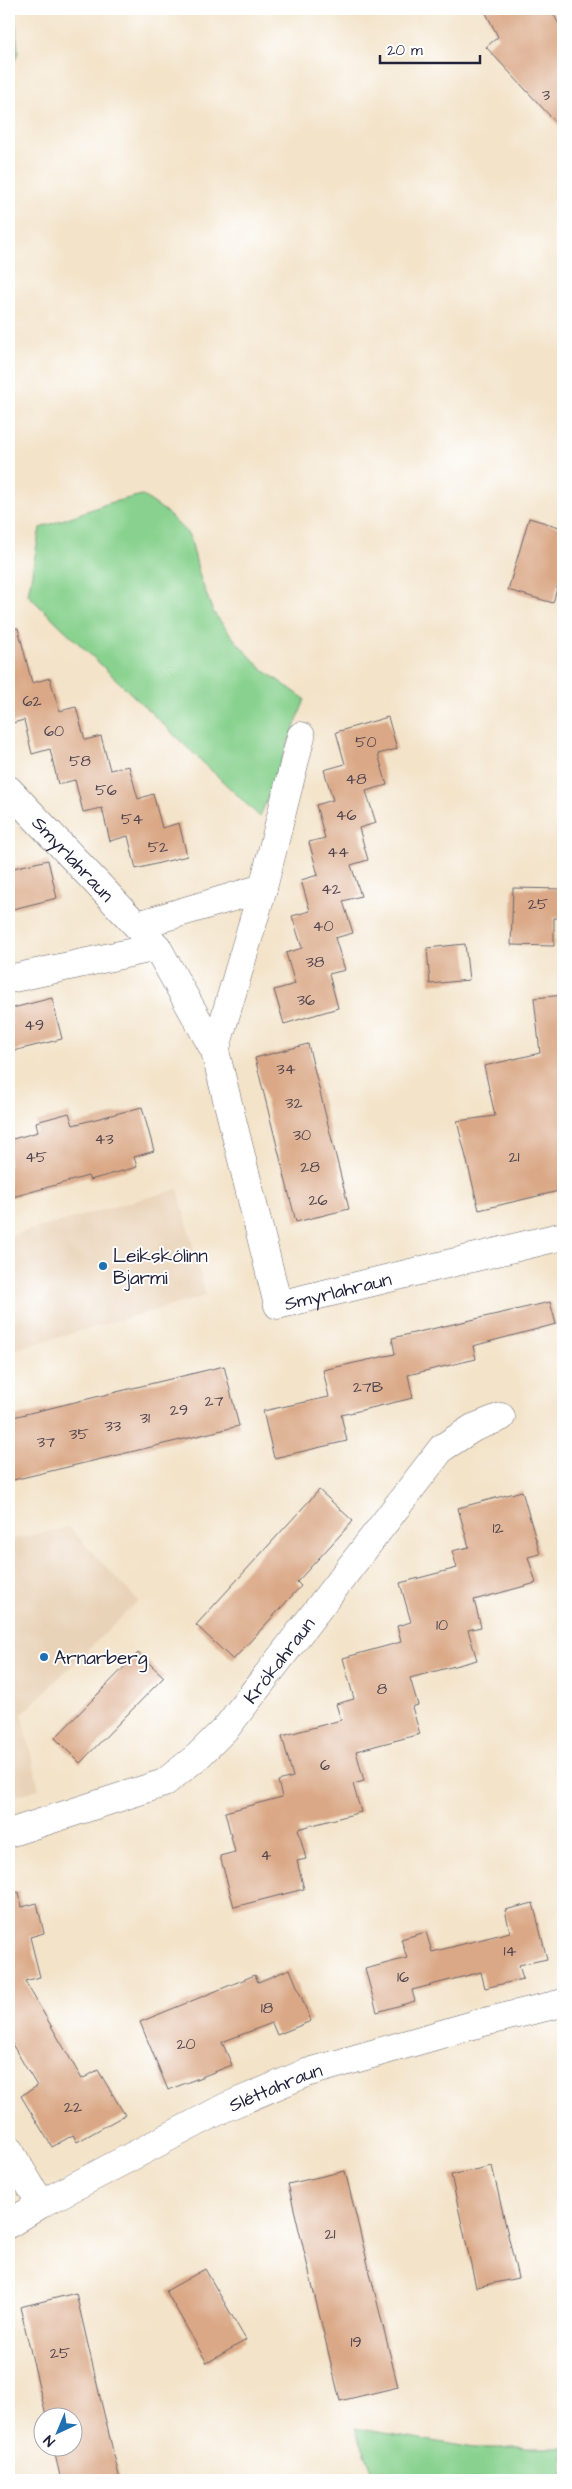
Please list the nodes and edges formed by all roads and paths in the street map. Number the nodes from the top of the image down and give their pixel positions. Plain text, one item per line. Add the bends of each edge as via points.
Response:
1 (301, 736) dead end
2 (9, 790) edge
3 (264, 888) junction
4 (138, 925) junction
5 (157, 947) junction
6 (9, 979) edge
7 (215, 1051) junction
8 (563, 1236) edge
9 (500, 1417) dead end
10 (9, 1833) edge
11 (563, 2004) edge
12 (9, 2150) edge
13 (41, 2204) junction
14 (9, 2224) edge

1 - 3 street
2 - 4 street, Smyrlahraun
3 - 4 street
3 - 7 street
4 - 5 street, Smyrlahraun
5 - 6 street
5 - 7 street, Smyrlahraun
7 - 8 street, Smyrlahraun via 278,1306
9 - 10 street, Krókahraun via 473,1428 442,1448 226,1728 198,1756 164,1783
11 - 13 street, Sléttahraun via 480,2023 306,2073 226,2107
12 - 13 street
13 - 14 street, Sléttahraun

